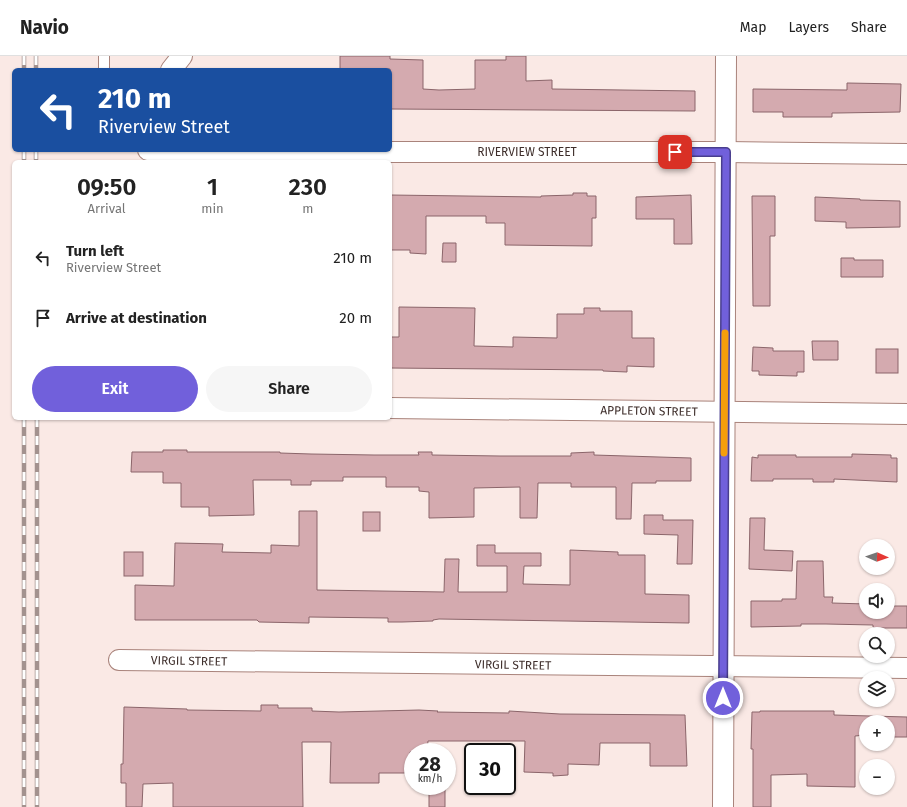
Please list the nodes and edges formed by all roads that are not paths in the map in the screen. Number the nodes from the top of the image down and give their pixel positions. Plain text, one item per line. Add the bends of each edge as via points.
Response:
1 (104, 56) edge
2 (182, 56) edge
3 (726, 56) edge
4 (104, 68) edge
5 (173, 68) edge
6 (166, 152) edge
7 (392, 152) edge
8 (392, 152) edge
9 (726, 152) junction
10 (907, 154) edge
11 (392, 408) edge
12 (724, 412) junction
13 (907, 414) edge
14 (119, 660) dead end
15 (723, 666) junction
16 (907, 668) edge
17 (723, 807) edge

1 - 4 lane
2 - 5 street
3 - 9 street
6 - 7 street, RIVERVIEW STREET
8 - 9 street, RIVERVIEW STREET
9 - 10 street, RIVERVIEW STREET
9 - 12 street
11 - 12 street, APPLETON STREET
12 - 13 street, APPLETON STREET
12 - 15 street
14 - 15 street, VIRGIL STREET
15 - 16 street, VIRGIL STREET
15 - 17 street

